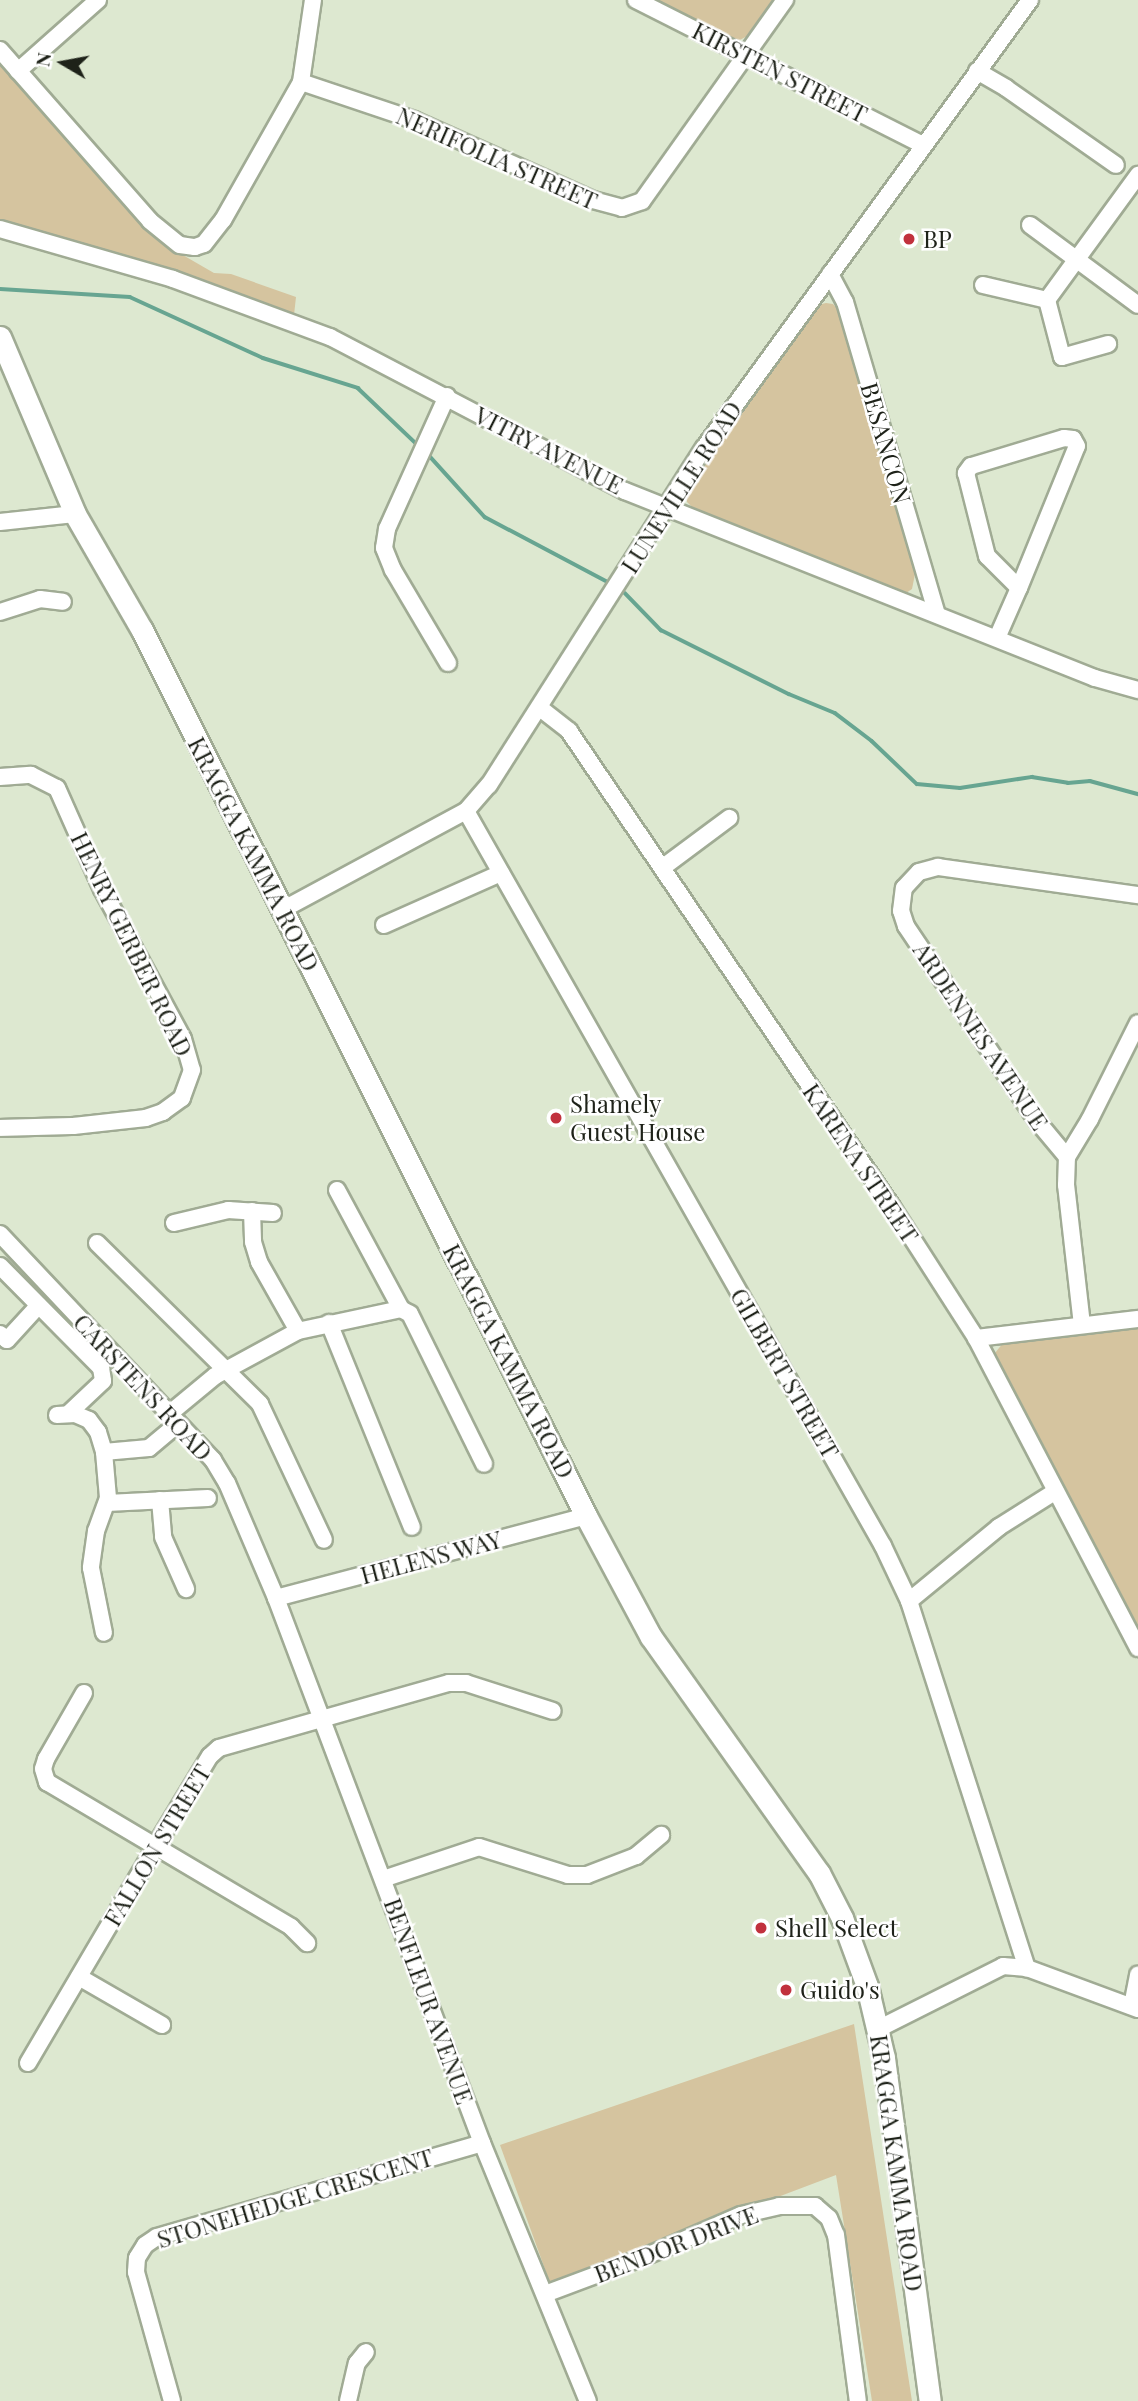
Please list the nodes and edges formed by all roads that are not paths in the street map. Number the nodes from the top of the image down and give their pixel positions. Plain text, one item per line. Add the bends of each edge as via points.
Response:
1 (98, 0) edge
2 (313, 0) edge
3 (636, 0) edge
4 (785, 0) edge
5 (1030, 0) edge
6 (0, 50) edge
7 (746, 54) junction
8 (18, 71) junction
9 (977, 71) junction
10 (301, 82) junction
11 (923, 145) junction
12 (1115, 164) dead end
13 (1136, 183) edge
14 (1030, 225) dead end
15 (0, 229) edge
16 (1076, 260) junction
17 (830, 274) junction
18 (983, 285) dead end
19 (1047, 300) junction
20 (1138, 305) edge
21 (0, 337) edge
22 (1108, 344) dead end
23 (447, 397) junction
24 (665, 507) junction
25 (75, 514) junction
26 (0, 522) edge
27 (1019, 588) junction
28 (63, 602) dead end
29 (3, 607) edge
30 (937, 614) junction
31 (997, 638) junction
32 (448, 663) dead end
33 (1138, 690) edge
34 (540, 708) junction
35 (0, 777) edge
36 (466, 811) junction
37 (729, 818) dead end
38 (662, 868) junction
39 (501, 873) junction
40 (1138, 895) edge
41 (282, 910) junction
42 (384, 925) dead end
43 (1138, 1023) edge
44 (0, 1128) edge
45 (1067, 1157) junction
46 (337, 1190) dead end
47 (251, 1211) junction
48 (273, 1213) dead end
49 (174, 1223) dead end
50 (0, 1234) edge
51 (97, 1243) dead end
52 (0, 1266) edge
53 (39, 1305) junction
54 (401, 1309) junction
55 (1138, 1320) edge
56 (329, 1323) junction
57 (1082, 1325) junction
58 (298, 1331) junction
59 (0, 1334) edge
60 (975, 1338) junction
61 (224, 1371) junction
62 (173, 1419) junction
63 (104, 1452) junction
64 (484, 1464) dead end
65 (1056, 1491) junction
66 (208, 1498) dead end
67 (160, 1500) junction
68 (107, 1503) junction
69 (586, 1516) junction
70 (412, 1527) dead end
71 (324, 1540) dead end
72 (186, 1589) dead end
73 (276, 1598) junction
74 (909, 1601) junction
75 (104, 1633) dead end
76 (1138, 1648) edge
77 (84, 1693) dead end
78 (553, 1712) dead end
79 (321, 1719) junction
80 (661, 1835) dead end
81 (155, 1847) junction
82 (383, 1879) junction
83 (307, 1943) dead end
84 (1027, 1968) junction
85 (1138, 1975) edge
86 (79, 1977) junction
87 (1135, 2008) edge
88 (162, 2025) dead end
89 (878, 2029) junction
90 (27, 2063) dead end
91 (482, 2143) junction
92 (545, 2294) junction
93 (366, 2352) dead end
94 (172, 2401) edge
95 (348, 2401) edge
96 (588, 2401) edge
97 (858, 2401) edge
98 (930, 2401) edge

1 - 8 street
2 - 10 street
3 - 7 street, KIRSTEN STREET
4 - 7 street, NERIFOLIA STREET
5 - 9 street, LUNEVILLE ROAD
6 - 8 street
7 - 10 street, NERIFOLIA STREET via 642,201 622,208 593,200 414,120
7 - 11 street, KIRSTEN STREET
8 - 10 street via 150,221 180,245 195,247 223,220
9 - 11 street, LUNEVILLE ROAD
9 - 12 street
11 - 17 street, LUNEVILLE ROAD
13 - 16 street
14 - 16 street
15 - 23 street, VITRY AVENUE via 173,279 330,337
16 - 19 street
16 - 20 street
17 - 24 street, LUNEVILLE ROAD
17 - 30 street, BESANCON via 845,302
18 - 19 street
19 - 22 street via 1062,357
21 - 25 main road, KRAGGA KAMMA ROAD
23 - 24 street, VITRY AVENUE via 569,464
23 - 32 street via 387,529 384,548
24 - 30 street, VITRY AVENUE
24 - 34 street, LUNEVILLE ROAD
25 - 26 street
25 - 41 main road, KRAGGA KAMMA ROAD via 142,631
27 - 27 street via 1077,446 1073,439 971,466 966,473 986,556
27 - 31 street
28 - 29 street via 40,599
30 - 31 street, VITRY AVENUE
31 - 33 street, VITRY AVENUE via 1095,678
34 - 36 street, LUNEVILLE ROAD via 489,785
34 - 38 street, KARENA STREET via 569,731
35 - 44 street, HENRY GERBER ROAD via 31,775 57,788 103,889 184,1040 192,1070 183,1098 146,1118
36 - 39 street, GILBERT STREET
36 - 41 street, LUNEVILLE ROAD
37 - 38 street
38 - 60 street, KARENA STREET
39 - 42 street
39 - 74 street, GILBERT STREET via 884,1546
40 - 45 street, ARDENNES AVENUE via 929,868 904,888 901,911 906,926 1037,1121
41 - 69 main road, KRAGGA KAMMA ROAD
43 - 45 street
45 - 57 street
46 - 54 street
47 - 48 street
47 - 49 street via 215,1212
47 - 58 street via 259,1262
50 - 62 street, CARSTENS ROAD
51 - 61 street
52 - 53 street
53 - 59 street via 7,1340
53 - 63 street via 103,1373 103,1381 63,1414 80,1415 93,1423
54 - 56 street
54 - 64 street via 410,1314
55 - 57 street
56 - 58 street
56 - 70 street
57 - 60 street
58 - 61 street
60 - 65 street, KARENA STREET
61 - 62 street
61 - 71 street via 260,1404
62 - 63 street via 149,1448
62 - 73 street, CARSTENS ROAD via 219,1469
63 - 68 street
65 - 74 street via 999,1527
65 - 76 street, KARENA STREET
66 - 67 street
67 - 68 street
67 - 72 street via 163,1537
68 - 75 street via 95,1536 91,1568
69 - 73 street, HELENS WAY
69 - 89 main road, KRAGGA KAMMA ROAD via 670,1667 819,1873 842,1918
73 - 79 street, BENFLEUR AVENUE
74 - 84 street, GILBERT STREET
77 - 81 street via 46,1759 45,1778 51,1786
78 - 79 street, FALLON STREET via 458,1682
79 - 81 street, FALLON STREET via 214,1752
79 - 82 street, BENFLEUR AVENUE
80 - 82 street via 636,1856 587,1875 568,1875 479,1847
81 - 83 street via 291,1927
81 - 86 street, FALLON STREET
82 - 91 street, BENFLEUR AVENUE
84 - 87 street
84 - 89 street via 994,1968
85 - 87 street
86 - 88 street
86 - 90 street, FALLON STREET
89 - 98 main road, KRAGGA KAMMA ROAD
91 - 92 street, BENFLEUR AVENUE
91 - 94 street, STONEHEDGE CRESCENT via 157,2237 145,2245 136,2272
92 - 96 street, BENFLEUR AVENUE
92 - 97 street, BENDOR DRIVE via 741,2215 779,2206 815,2206 829,2218 836,2235
93 - 95 street via 357,2363

